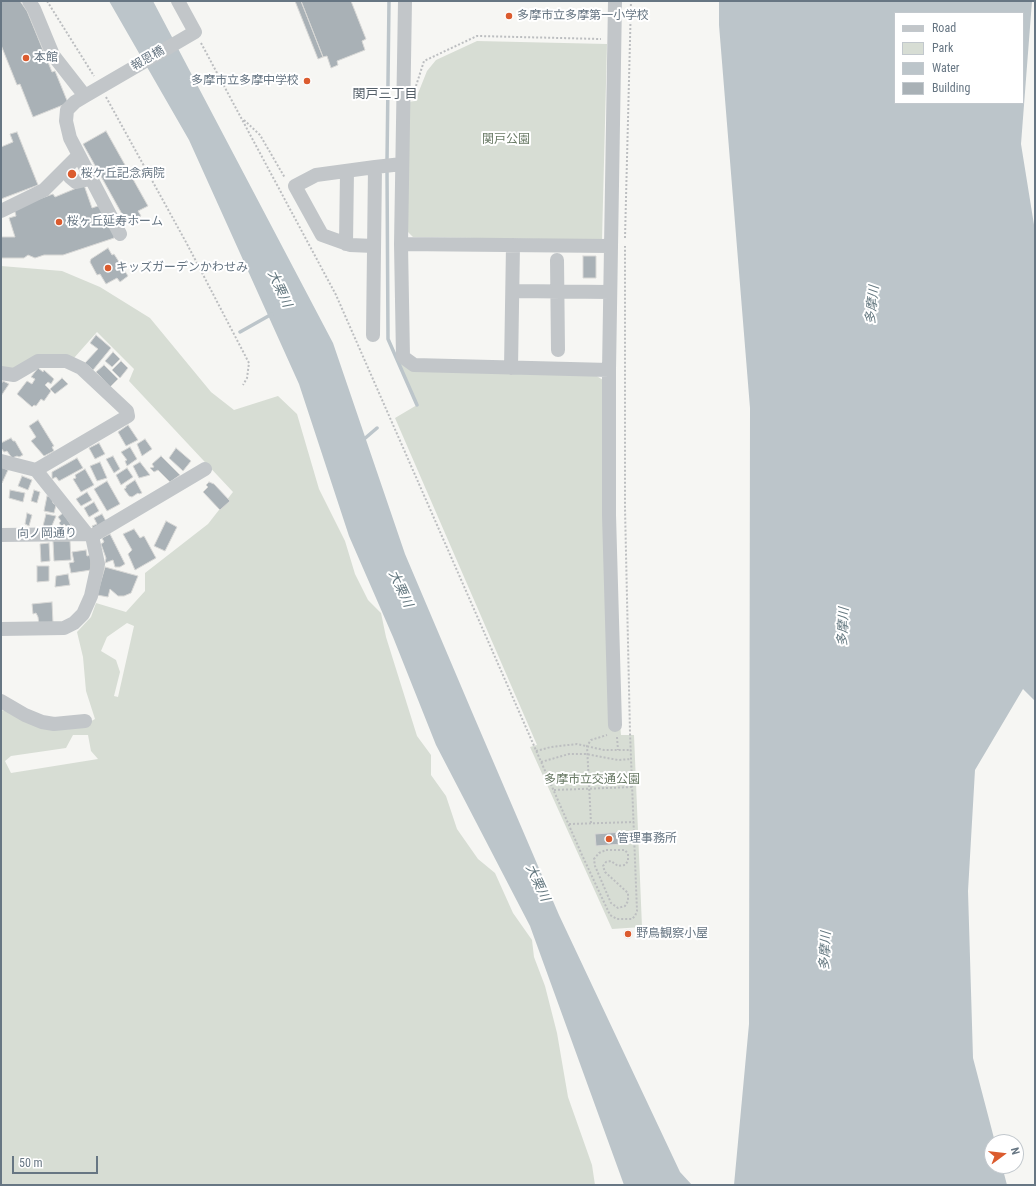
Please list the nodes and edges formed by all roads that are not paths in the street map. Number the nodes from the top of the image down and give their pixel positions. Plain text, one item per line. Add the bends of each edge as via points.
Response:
1 (29, 1) edge
2 (178, 1) edge
3 (405, 1) edge
4 (615, 1) edge
5 (85, 96) junction
6 (79, 155) junction
7 (398, 164) junction
8 (377, 167) junction
9 (67, 168) junction
10 (88, 171) junction
11 (347, 171) junction
12 (1, 211) edge
13 (120, 234) dead end
14 (346, 244) junction
15 (401, 244) junction
16 (513, 245) junction
17 (374, 246) junction
18 (610, 246) junction
19 (557, 260) dead end
20 (513, 291) junction
21 (558, 291) junction
22 (610, 292) junction
23 (374, 334) dead end
24 (558, 350) dead end
25 (511, 368) junction
26 (609, 370) junction
27 (1, 373) edge
28 (1, 461) edge
29 (205, 469) dead end
30 (36, 470) junction
31 (1, 535) edge
32 (90, 535) junction
33 (1, 629) edge
34 (1, 701) edge
35 (85, 721) dead end
36 (614, 725) road end

1 - 5 street via 53,56
2 - 5 street, 報恩橋 via 194,32
3 - 7 street via 403,96
4 - 18 street
5 - 6 street, 報恩橋 via 67,110 66,121 70,138
6 - 9 street
6 - 10 street
7 - 8 street
7 - 15 street
8 - 11 street
8 - 17 street
9 - 10 street via 70,177 76,182 85,180
9 - 12 street via 44,190
10 - 13 street
11 - 14 street
11 - 14 street via 316,175 295,186 322,235
14 - 17 street
15 - 16 street
15 - 25 street via 404,357 414,365
16 - 18 street
16 - 20 street
17 - 23 street
18 - 22 street
19 - 21 street
20 - 21 street
20 - 25 street
21 - 22 street
21 - 24 street
22 - 26 street
25 - 26 street
26 - 36 street via 609,515
27 - 30 street via 14,375 38,361 66,361 81,368 127,411 128,416
28 - 30 street
29 - 32 street
30 - 32 street
31 - 32 street, 向ノ岡通り
32 - 33 street via 98,564 91,596 83,614 64,628
34 - 35 street via 42,722 54,724

